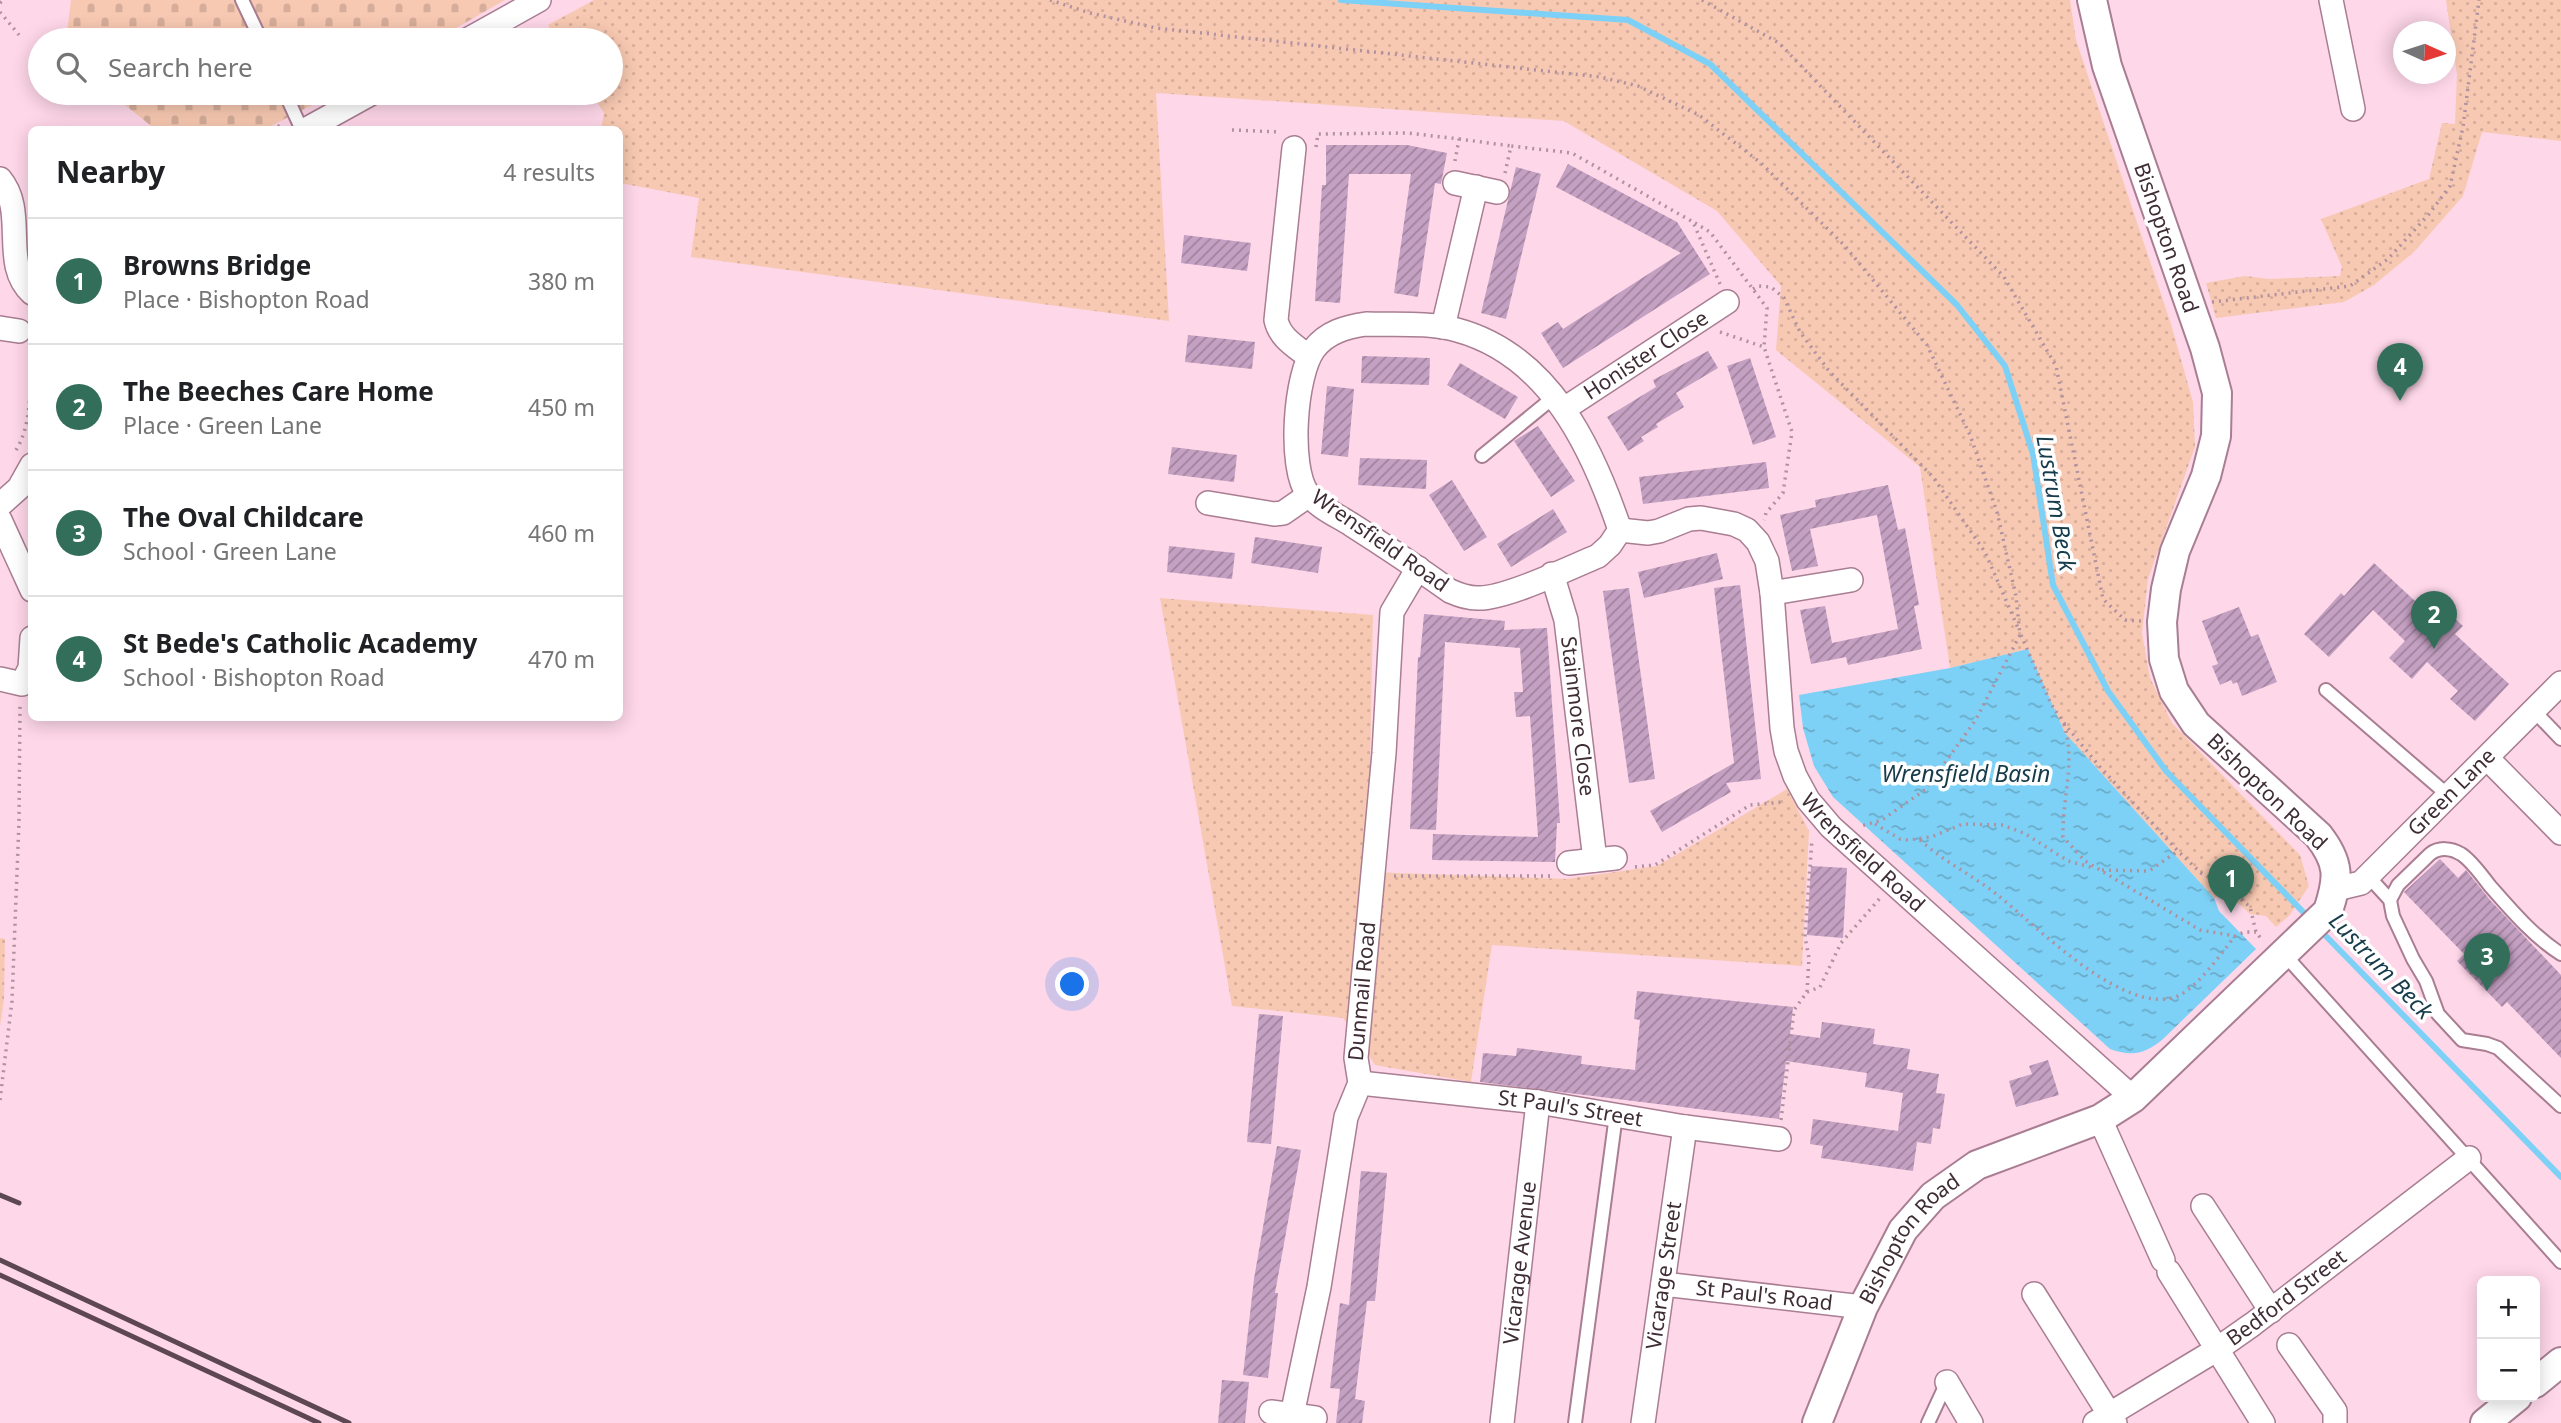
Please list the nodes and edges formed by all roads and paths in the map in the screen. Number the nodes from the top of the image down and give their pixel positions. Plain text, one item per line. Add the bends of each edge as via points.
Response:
1 (242, 0) edge
2 (540, 0) edge
3 (1050, 0) edge
4 (1702, 0) edge
5 (2092, 0) edge
6 (2331, 0) edge
7 (2479, 0) edge
8 (0, 12) edge
9 (255, 28) edge
10 (489, 28) edge
11 (19, 35) dead end
12 (291, 105) edge
13 (350, 105) edge
14 (2353, 109) dead end
15 (302, 126) edge
16 (311, 126) edge
17 (1232, 130) dead end
18 (1318, 134) junction
19 (1460, 139) junction
20 (1511, 146) junction
21 (1299, 150) junction
22 (0, 179) edge
23 (1476, 188) junction
24 (1693, 222) junction
25 (28, 289) edge
26 (1753, 289) junction
27 (1727, 303) joint
28 (2189, 304) junction
29 (1699, 321) junction
30 (1443, 327) junction
31 (1764, 347) junction
32 (1309, 358) junction
33 (1559, 403) junction
34 (28, 407) edge
35 (1482, 456) dead end
36 (21, 462) edge
37 (1309, 495) junction
38 (1208, 503) dead end
39 (0, 505) edge
40 (0, 520) edge
41 (1620, 530) junction
42 (1758, 542) junction
43 (1418, 568) junction
44 (1552, 574) junction
45 (1851, 580) dead end
46 (28, 581) edge
47 (1772, 593) junction
48 (2162, 622) junction
49 (2020, 635) junction
50 (28, 670) edge
51 (2561, 682) edge
52 (14, 687) edge
53 (2326, 690) dead end
54 (2534, 711) junction
55 (2063, 722) junction
56 (2561, 739) edge
57 (2487, 758) junction
58 (2449, 796) junction
59 (1822, 818) junction
60 (1873, 823) junction
61 (2561, 833) edge
62 (1845, 840) junction
63 (1920, 840) junction
64 (2178, 850) junction
65 (1569, 863) dead end
66 (2102, 870) junction
67 (2368, 876) junction
68 (1894, 882) junction
69 (2332, 900) junction
70 (2390, 900) junction
71 (2256, 932) junction
72 (2235, 936) junction
73 (2289, 950) junction
74 (2561, 954) edge
75 (1807, 992) junction
76 (1360, 1083) junction
77 (2133, 1098) junction
78 (0, 1100) edge
79 (1538, 1102) junction
80 (2561, 1106) edge
81 (1616, 1115) junction
82 (2100, 1119) junction
83 (1685, 1127) junction
84 (1779, 1139) joint
85 (2469, 1158) junction
86 (2203, 1206) dead end
87 (2561, 1262) edge
88 (1663, 1284) junction
89 (2034, 1294) dead end
90 (1863, 1307) junction
91 (2271, 1311) junction
92 (2289, 1345) dead end
93 (2216, 1350) junction
94 (2561, 1362) edge
95 (2540, 1379) edge
96 (1947, 1382) joint
97 (2512, 1402) edge
98 (1293, 1415) dead end
99 (2107, 1420) edge
100 (1502, 1423) edge
101 (1574, 1423) edge
102 (1643, 1423) edge
103 (1817, 1423) edge
104 (1928, 1423) edge
105 (1971, 1423) edge
106 (2263, 1423) edge
107 (2335, 1423) edge
108 (2485, 1423) edge

1 - 9 lane
2 - 10 street
3 - 49 path via 1156,27 1600,77 1638,86 1699,114 1761,163 1844,244 1927,345 1970,435 1997,512
4 - 48 path via 1779,43 2004,277 2056,366 2103,599 2125,620
5 - 28 street, Bishopton Road via 2107,66
6 - 14 street
7 - 28 path via 2463,127 2450,186 2388,259 2350,286
8 - 11 path
12 - 15 lane
13 - 16 street
17 - 21 path
18 - 19 path via 1408,133
18 - 21 path
18 - 21 path via 1314,168
19 - 20 path
19 - 23 path via 1451,182
20 - 23 path via 1501,193
20 - 24 path via 1572,153
21 - 32 street via 1276,320 1285,339
22 - 25 street via 13,216 14,265
23 - 30 street
24 - 26 path via 1710,232
24 - 27 path
26 - 31 path via 1768,308
26 - 49 path via 1771,287 1784,298 1800,332 1829,371 1933,477 1985,552
27 - 29 street, Honister Close
28 - 48 street, Bishopton Road via 2217,393 2216,436 2206,476 2175,551
29 - 31 path
29 - 33 street, Honister Close
30 - 32 street via 1348,327 1326,338
30 - 33 street via 1475,336 1517,359
31 - 42 path via 1792,432 1783,493 1766,513
32 - 37 street, Wrensfield Road via 1302,380 1295,450
33 - 35 lane
33 - 41 street via 1589,449
34 - 36 path
36 - 39 street via 19,488
37 - 38 street via 1274,514
37 - 43 street, Wrensfield Road
40 - 46 street
41 - 42 street via 1648,533 1702,518 1734,524
41 - 44 street, Wrensfield Road via 1598,556
42 - 47 street, Wrensfield Road via 1767,561
43 - 44 street, Wrensfield Road via 1450,591 1479,599 1499,596
43 - 76 street, Dunmail Road via 1392,612 1356,1058
44 - 65 street, Stainmore Close via 1566,620 1605,859
45 - 47 street
47 - 59 street, Wrensfield Road via 1786,751 1795,776
48 - 69 street, Bishopton Road via 2164,659 2174,691 2196,724 2318,835 2336,870
49 - 55 path
49 - 60 path via 1975,721 1926,789
50 - 52 street
51 - 54 street, Green Lane
52 - 78 path via 19,821 12,1001
53 - 58 lane
54 - 56 lane
54 - 57 street, Green Lane
55 - 64 path
55 - 66 path via 2070,762 2063,837 2085,861
57 - 58 street, Green Lane
57 - 61 street
58 - 67 street, Green Lane
59 - 62 street, Wrensfield Road
59 - 75 path via 1812,835 1805,937
60 - 62 path via 1861,825
60 - 63 path via 1900,839
62 - 68 street, Wrensfield Road
63 - 66 path via 1963,824 1990,823 2024,834 2068,861
63 - 72 path via 1993,891 2082,966 2139,997 2180,994 2210,968
64 - 66 path via 2149,871
64 - 71 path via 2201,873 2225,885 2250,907
66 - 72 path via 2200,930
67 - 69 street, Green Lane
67 - 70 lane
68 - 75 path via 1841,943 1820,987
68 - 77 street, Wrensfield Road
69 - 73 street, Bishopton Road
70 - 74 lane via 2398,885 2430,853 2451,850 2466,858 2515,915
70 - 80 lane via 2438,1014 2462,1040 2498,1048
71 - 72 path
71 - 73 path
73 - 77 street, Bishopton Road
73 - 85 lane
75 - 84 path via 1794,1010
76 - 79 street, St Paul's Street
76 - 98 street, Dunmail Road via 1346,1117
77 - 82 street, Bishopton Road
79 - 81 street, St Paul's Street
79 - 100 street, Vicarage Avenue
81 - 83 street, St Paul's Street
81 - 101 lane
82 - 90 street, Bishopton Road via 1976,1165 1933,1196 1903,1230
82 - 93 street via 2166,1266
83 - 84 street, St Paul's Street
83 - 88 street, Vicarage Street
85 - 87 lane
85 - 91 street, Bedford Street
86 - 91 street
88 - 90 street, St Paul's Road
88 - 102 street, Vicarage Street
89 - 99 street
90 - 103 street, Bishopton Road
91 - 93 street, Bedford Street
92 - 107 street via 2335,1411
93 - 99 street, Bedford Street
93 - 106 street
94 - 95 street
96 - 104 lane
96 - 105 street
97 - 108 street

